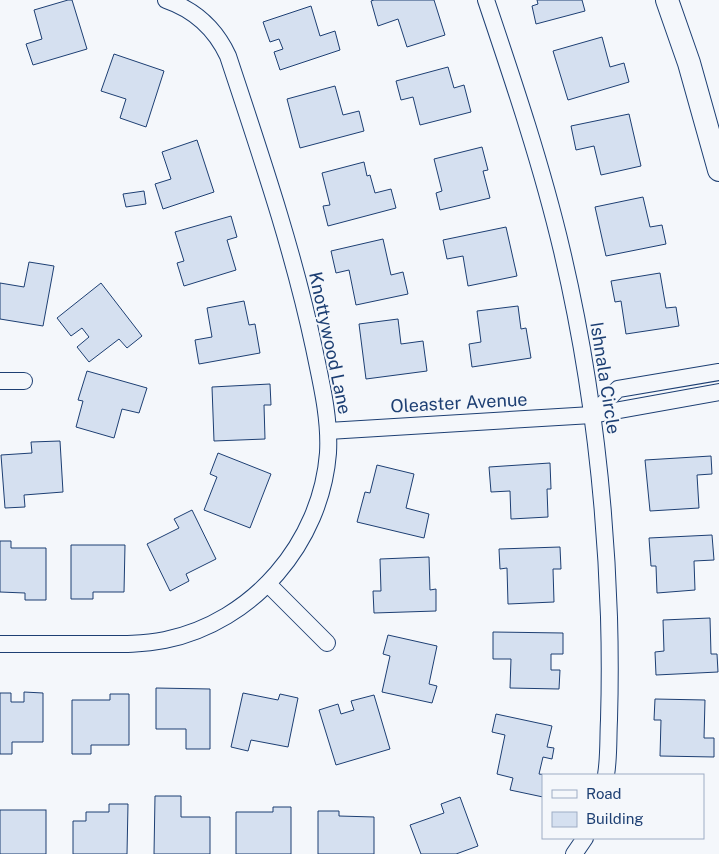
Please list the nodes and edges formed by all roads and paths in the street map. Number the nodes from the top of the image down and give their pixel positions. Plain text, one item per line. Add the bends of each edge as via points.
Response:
1 (166, 0) edge
2 (486, 0) edge
3 (667, 0) edge
4 (719, 170) edge
5 (719, 372) edge
6 (0, 381) edge
7 (24, 382) dead end
8 (719, 392) edge
9 (592, 415) junction
10 (328, 430) junction
11 (268, 584) junction
12 (327, 643) dead end
13 (0, 644) edge
14 (606, 774) edge
15 (585, 839) edge
16 (574, 854) edge

1 - 10 street, Knottywood Lane via 198,17 216,35 228,56 286,236 307,315
2 - 9 street, Ishnala Circle via 539,166 562,251
3 - 4 street
5 - 9 street via 618,389
6 - 7 street
8 - 9 street, Oleaster Avenue
9 - 10 street, Oleaster Avenue
9 - 14 street, Ishnala Circle via 608,576 610,664
10 - 11 street, Knottywood Lane via 328,453 315,511 287,562
11 - 12 street
11 - 13 street, Knottywood Lane via 220,620 165,640 136,644
15 - 16 street

